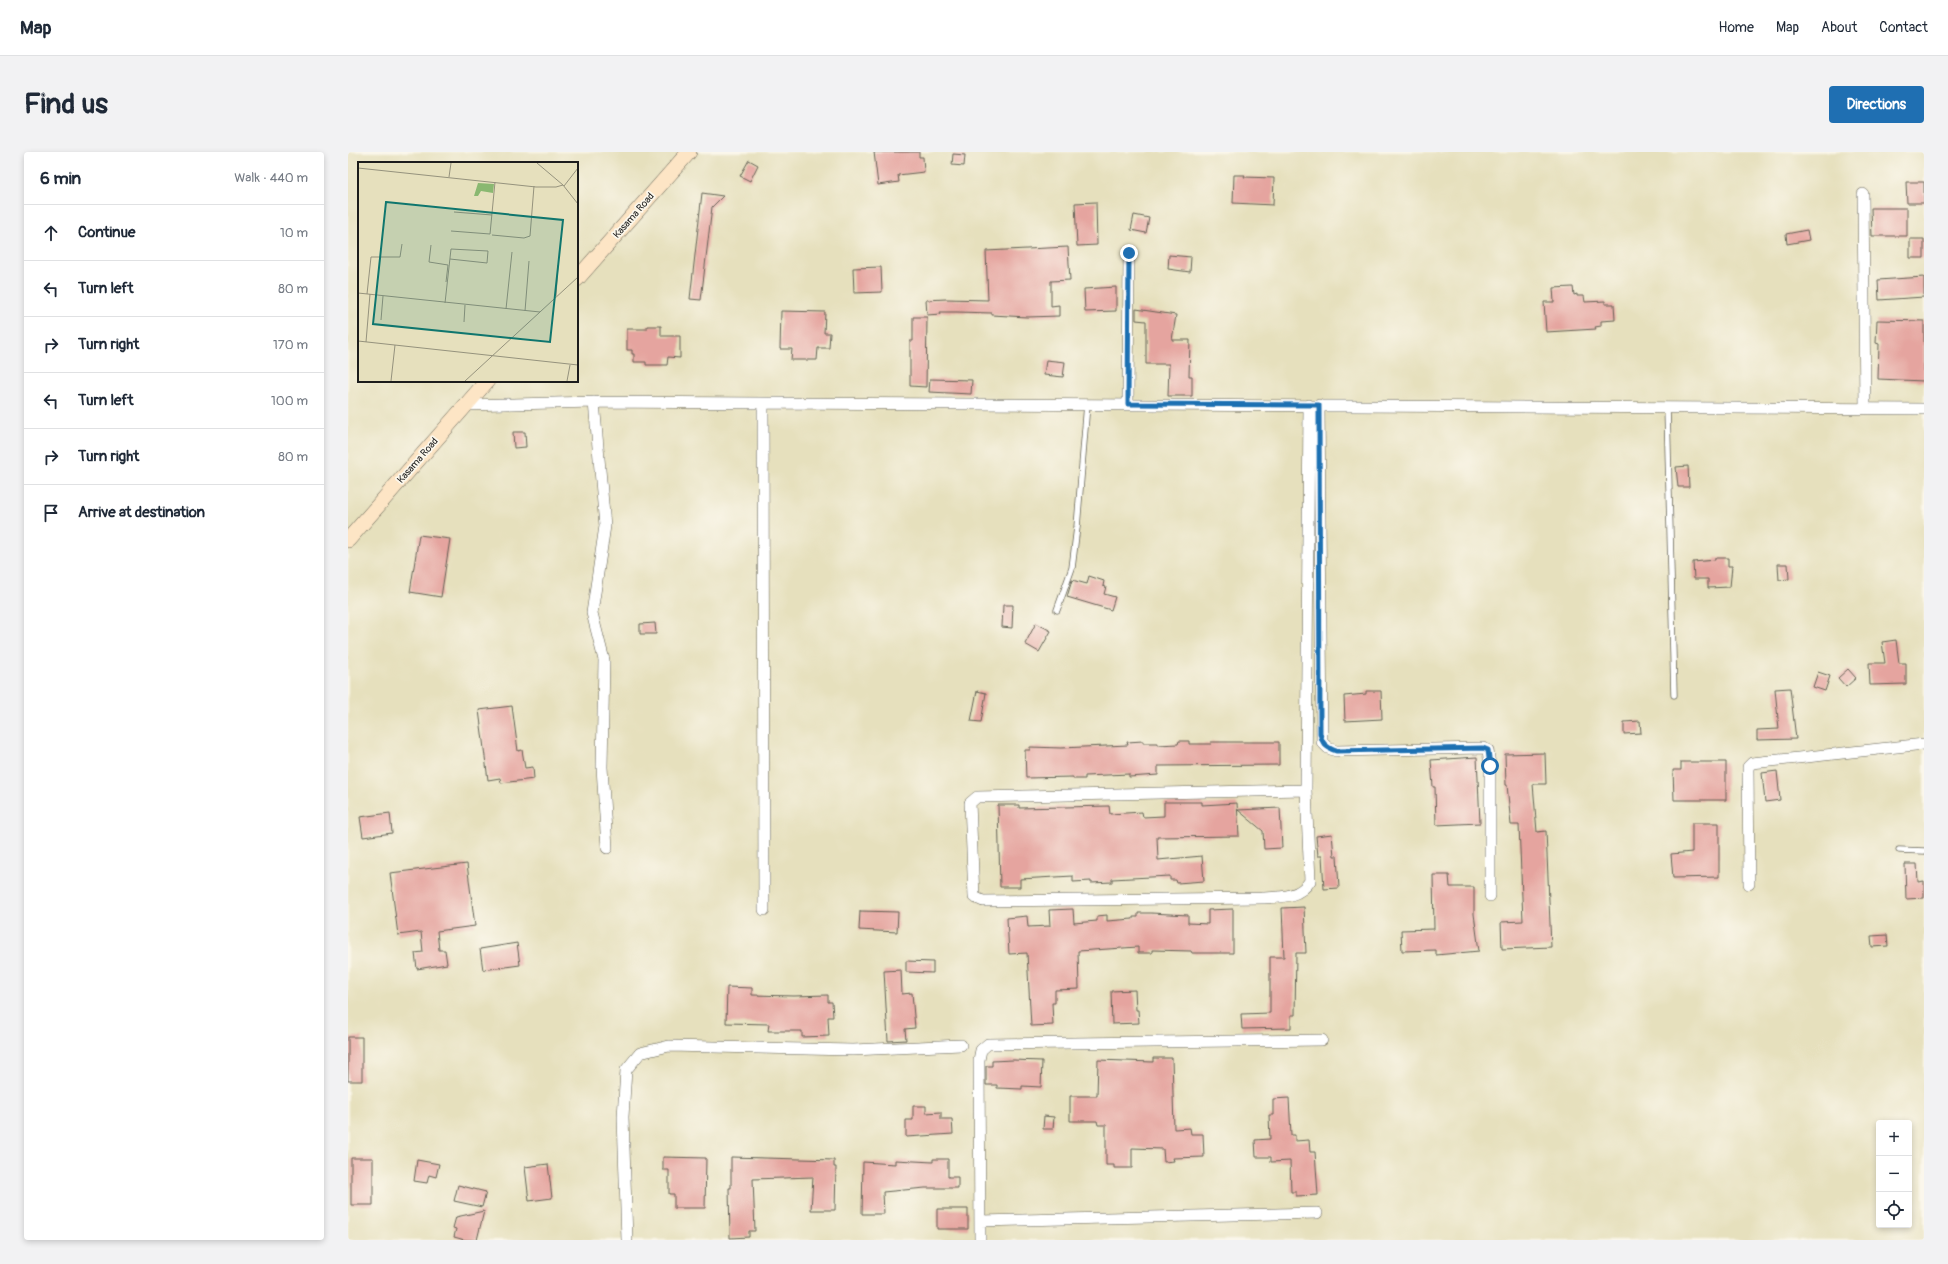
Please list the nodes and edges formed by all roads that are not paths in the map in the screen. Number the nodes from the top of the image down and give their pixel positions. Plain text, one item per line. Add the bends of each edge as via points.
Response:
1 (689, 152) edge
2 (1863, 194) dead end
3 (1129, 253) dead end
4 (578, 278) edge
5 (486, 382) edge
6 (594, 402) junction
7 (763, 403) junction
8 (1087, 404) junction
9 (1128, 404) junction
10 (466, 405) junction
11 (1314, 405) junction
12 (1667, 406) junction
13 (1865, 408) junction
14 (1924, 409) edge
15 (348, 540) edge
16 (1057, 610) dead end
17 (1674, 695) dead end
18 (1924, 744) edge
19 (1306, 790) junction
20 (607, 848) dead end
21 (1900, 850) dead end
22 (1924, 851) edge
23 (1749, 884) dead end
24 (1490, 896) dead end
25 (764, 910) dead end
26 (1322, 1040) dead end
27 (961, 1045) dead end
28 (1317, 1213) dead end
29 (980, 1221) junction
30 (627, 1240) edge
31 (980, 1240) edge

1 - 4 street, Kasama Road
2 - 13 street
3 - 9 street
5 - 10 street, Kasama Road
6 - 7 street
6 - 10 street
6 - 20 street via 605,526 592,613 604,660 602,767
7 - 8 street
7 - 25 street
8 - 9 street
8 - 16 lane via 1078,527 1072,568
9 - 11 street
10 - 15 street, Kasama Road
11 - 12 street
11 - 19 street
11 - 24 street via 1322,742 1336,751 1483,748 1488,750
12 - 13 street
12 - 17 lane
13 - 14 street
18 - 23 street via 1752,763 1748,767
19 - 19 street via 1310,881 1300,893 1288,897 989,901 974,897 970,803 976,796
21 - 22 lane
26 - 29 street via 988,1044 981,1050 979,1060
27 - 30 street via 853,1050 669,1046 640,1053 626,1070 623,1117
28 - 29 street
29 - 31 street

